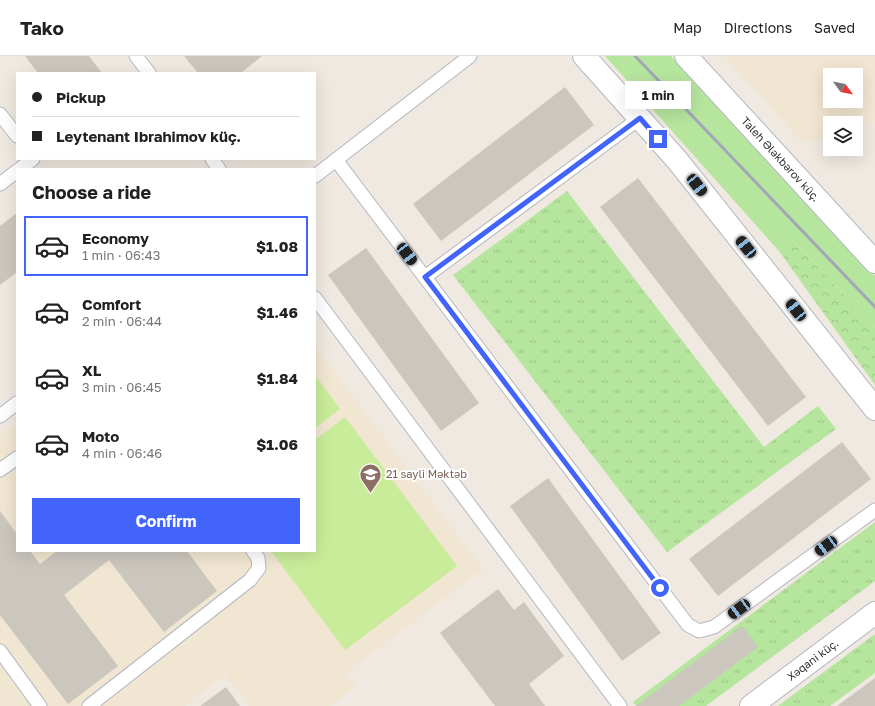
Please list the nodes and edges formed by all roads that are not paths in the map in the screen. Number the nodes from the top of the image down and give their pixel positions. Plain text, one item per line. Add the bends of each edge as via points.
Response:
1 (136, 56) edge
2 (470, 56) edge
3 (584, 56) edge
4 (686, 56) edge
5 (148, 72) edge
6 (0, 114) edge
7 (640, 118) junction
8 (16, 135) edge
9 (33, 160) edge
10 (35, 160) edge
11 (213, 160) edge
12 (336, 160) junction
13 (21, 168) edge
14 (41, 168) edge
15 (219, 168) edge
16 (16, 172) edge
17 (316, 175) edge
18 (0, 184) edge
19 (875, 262) edge
20 (425, 277) junction
21 (316, 299) edge
22 (16, 404) edge
23 (875, 409) edge
24 (0, 416) edge
25 (16, 459) edge
26 (0, 470) edge
27 (875, 510) edge
28 (254, 552) edge
29 (875, 614) edge
30 (0, 652) edge
31 (40, 706) edge
32 (89, 706) edge
33 (620, 706) edge
34 (750, 706) edge

1 - 5 lane
2 - 12 lane
3 - 7 street
4 - 19 street, Taleh Ələkbərov küç.
6 - 8 lane
7 - 20 lane
7 - 23 street via 677,160
9 - 13 lane
10 - 14 lane
11 - 15 lane
12 - 17 lane
12 - 20 lane
16 - 18 lane
20 - 27 lane via 688,625 698,631 714,627
21 - 33 lane
22 - 24 lane
25 - 26 lane
28 - 32 lane via 258,558 259,568 250,580
29 - 34 street, Xəqani küç.
30 - 31 lane

